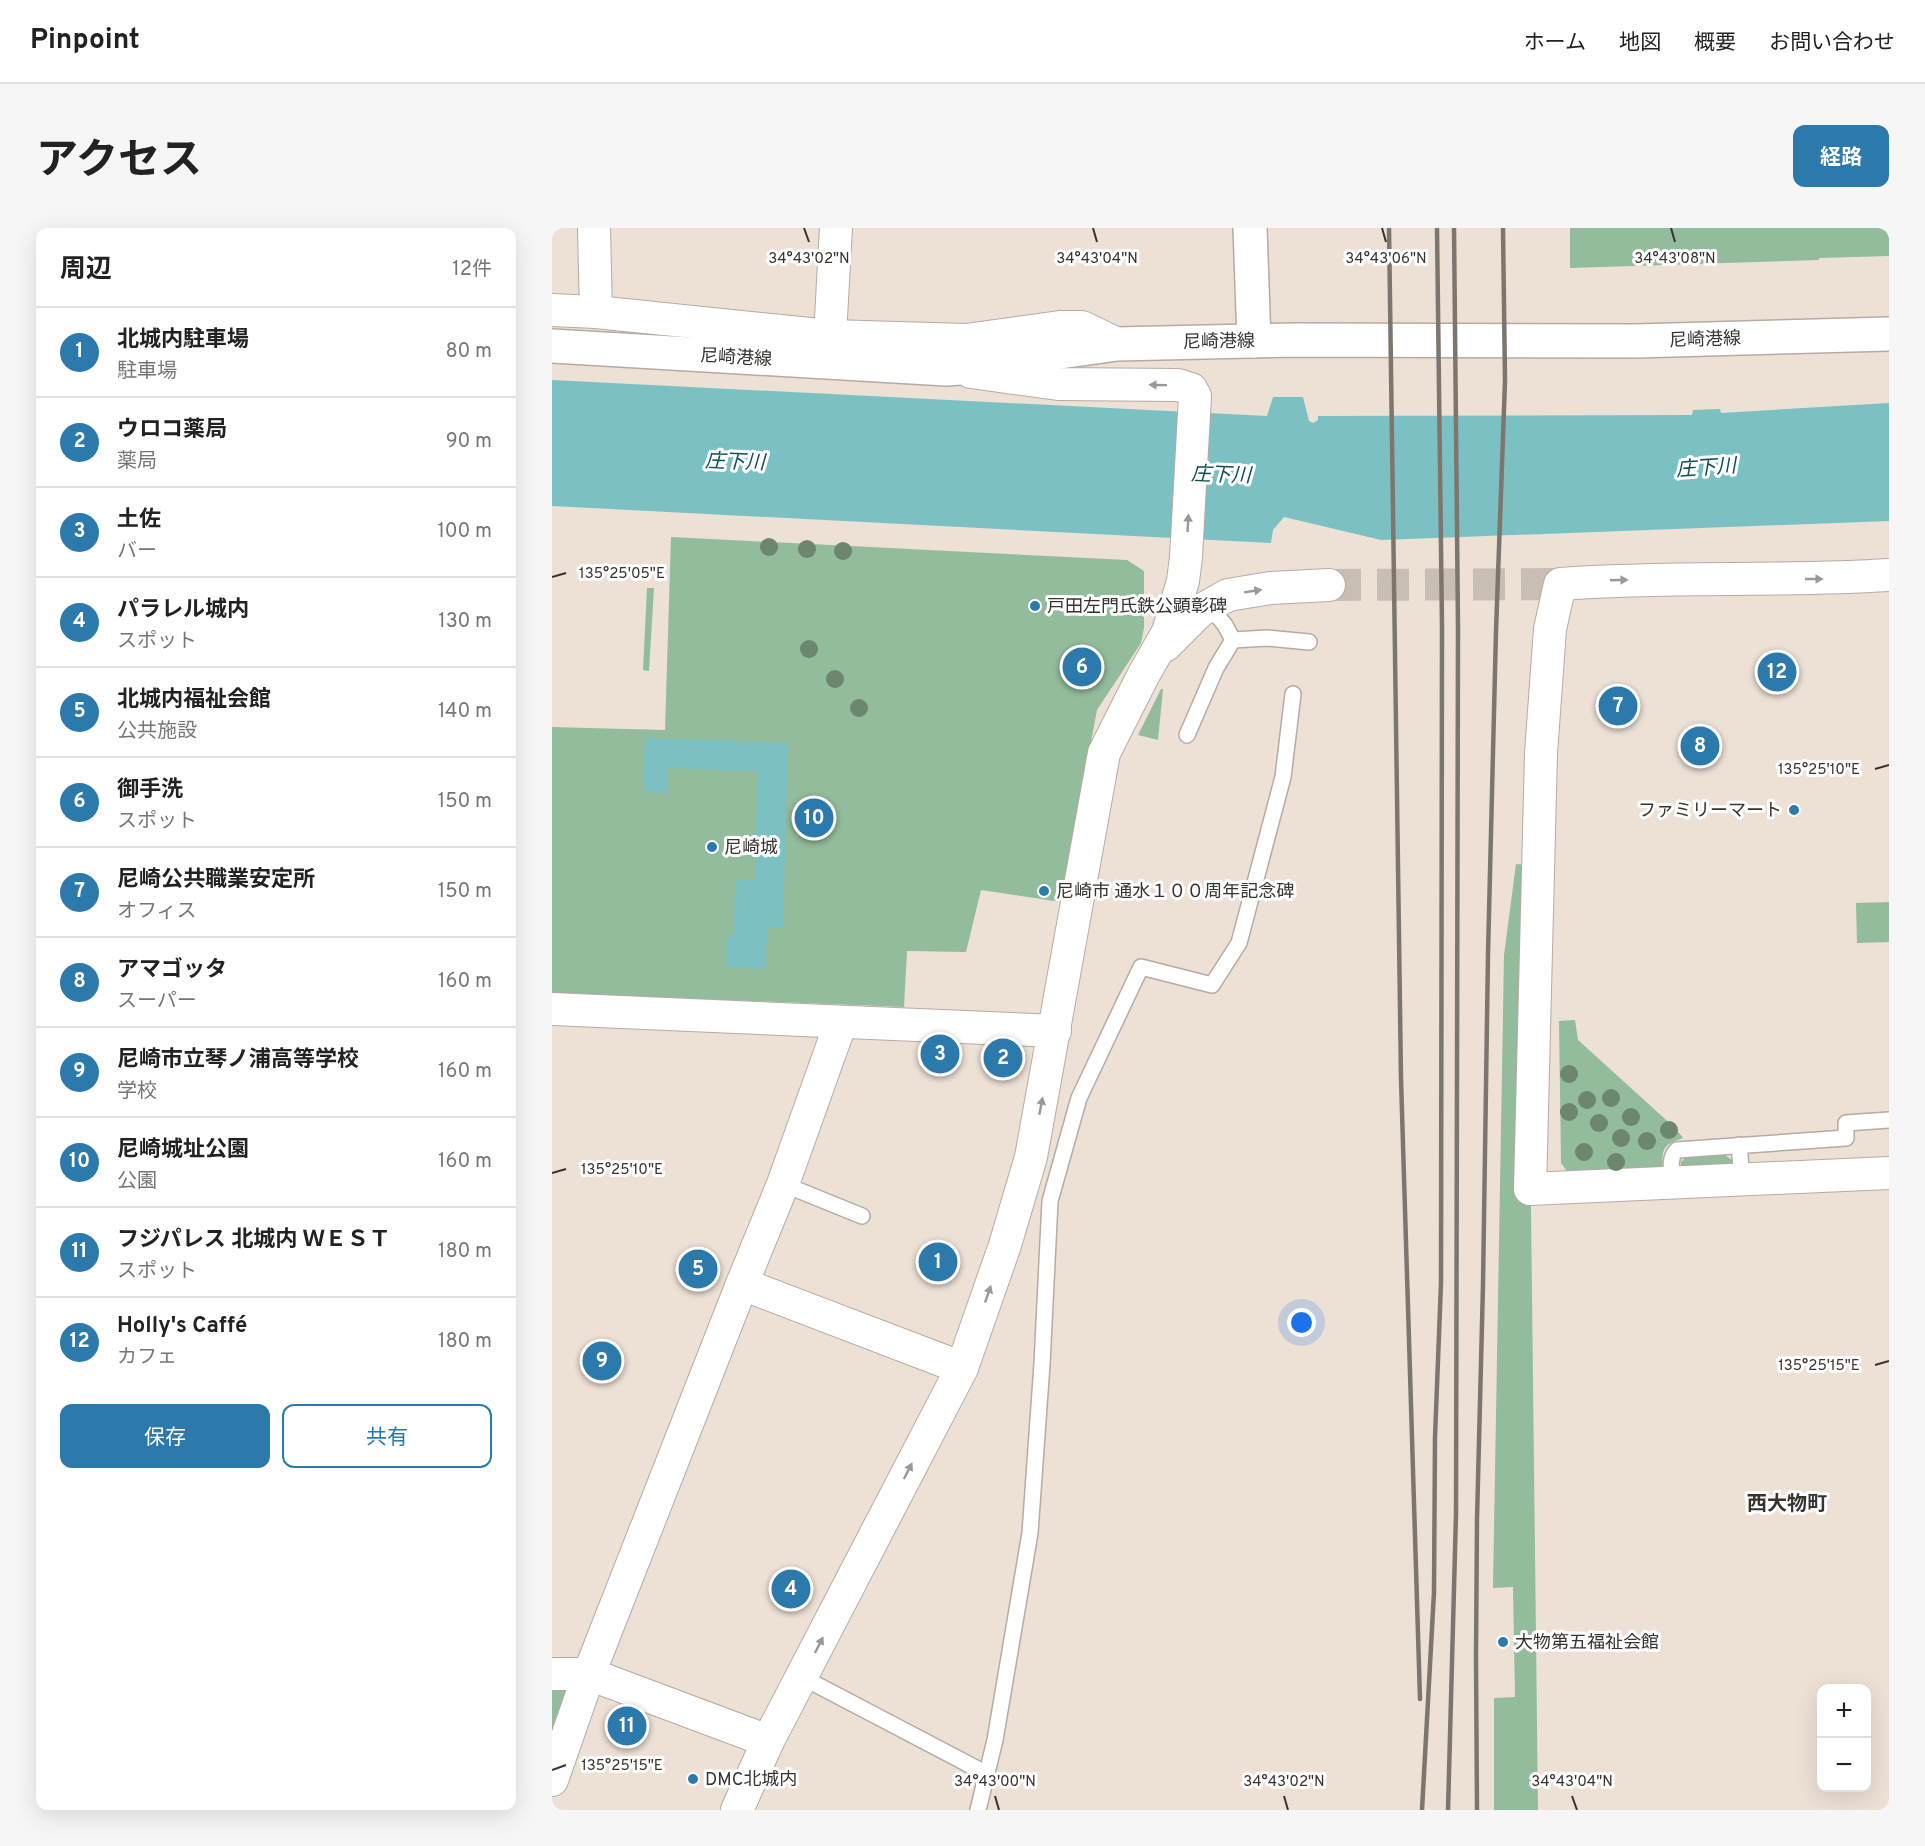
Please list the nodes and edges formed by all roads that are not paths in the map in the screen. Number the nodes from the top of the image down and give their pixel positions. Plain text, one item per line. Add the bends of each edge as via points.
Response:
1 (594, 228) edge
2 (836, 228) edge
3 (1250, 228) edge
4 (552, 310) edge
5 (596, 312) junction
6 (1889, 334) edge
7 (831, 336) junction
8 (1254, 340) junction
9 (1117, 344) junction
10 (552, 346) edge
11 (946, 369) junction
12 (1889, 575) edge
13 (1329, 585) tunnel mouth
14 (1209, 606) junction
15 (1233, 640) junction
16 (1309, 642) dead end
17 (1144, 674) junction
18 (1293, 694) dead end
19 (1187, 735) dead end
20 (552, 1009) edge
21 (841, 1022) junction
22 (1055, 1032) junction
23 (1889, 1120) edge
24 (1739, 1145) junction
25 (1889, 1173) edge
26 (1742, 1179) junction
27 (1673, 1182) junction
28 (783, 1184) junction
29 (862, 1216) dead end
30 (742, 1284) junction
31 (962, 1368) junction
32 (552, 1674) edge
33 (589, 1674) junction
34 (802, 1677) junction
35 (768, 1741) junction
36 (987, 1774) junction
37 (552, 1780) edge
38 (737, 1810) edge
39 (978, 1810) edge

1 - 5 street
2 - 7 street
3 - 8 main road
4 - 5 street
5 - 7 street
6 - 8 main road, 尼崎港線 via 1635,341
7 - 9 street via 966,340 1082,327
8 - 9 main road, 尼崎港線
9 - 11 main road, 尼崎港線 via 990,366
10 - 11 main road, 尼崎港線
17 -> 11 street via 1168,632 1183,581 1194,393 1186,386 1058,384
27 -> 12 street via 1530,1189 1541,753 1550,629 1560,584
14 -> 13 street via 1228,594
14 - 15 lane
14 - 17 street via 1168,644
15 - 16 lane
15 - 19 lane via 1216,668
17 - 22 street via 1104,753
18 - 36 lane via 1283,777 1239,943 1212,985 1141,967 1078,1098 1050,1201 1030,1533
20 - 21 street
21 - 22 street
21 - 28 street
31 -> 22 street via 1031,1157
23 - 24 lane via 1845,1123 1846,1138
24 - 26 lane
24 - 27 lane via 1677,1150 1672,1154
25 - 26 street
26 - 27 street
28 - 29 lane
28 - 30 street
30 - 31 street
30 - 33 street
34 -> 31 street
32 - 33 street
33 - 35 street
33 - 37 street
34 - 35 street
34 - 36 lane
35 - 38 street
36 - 39 lane

